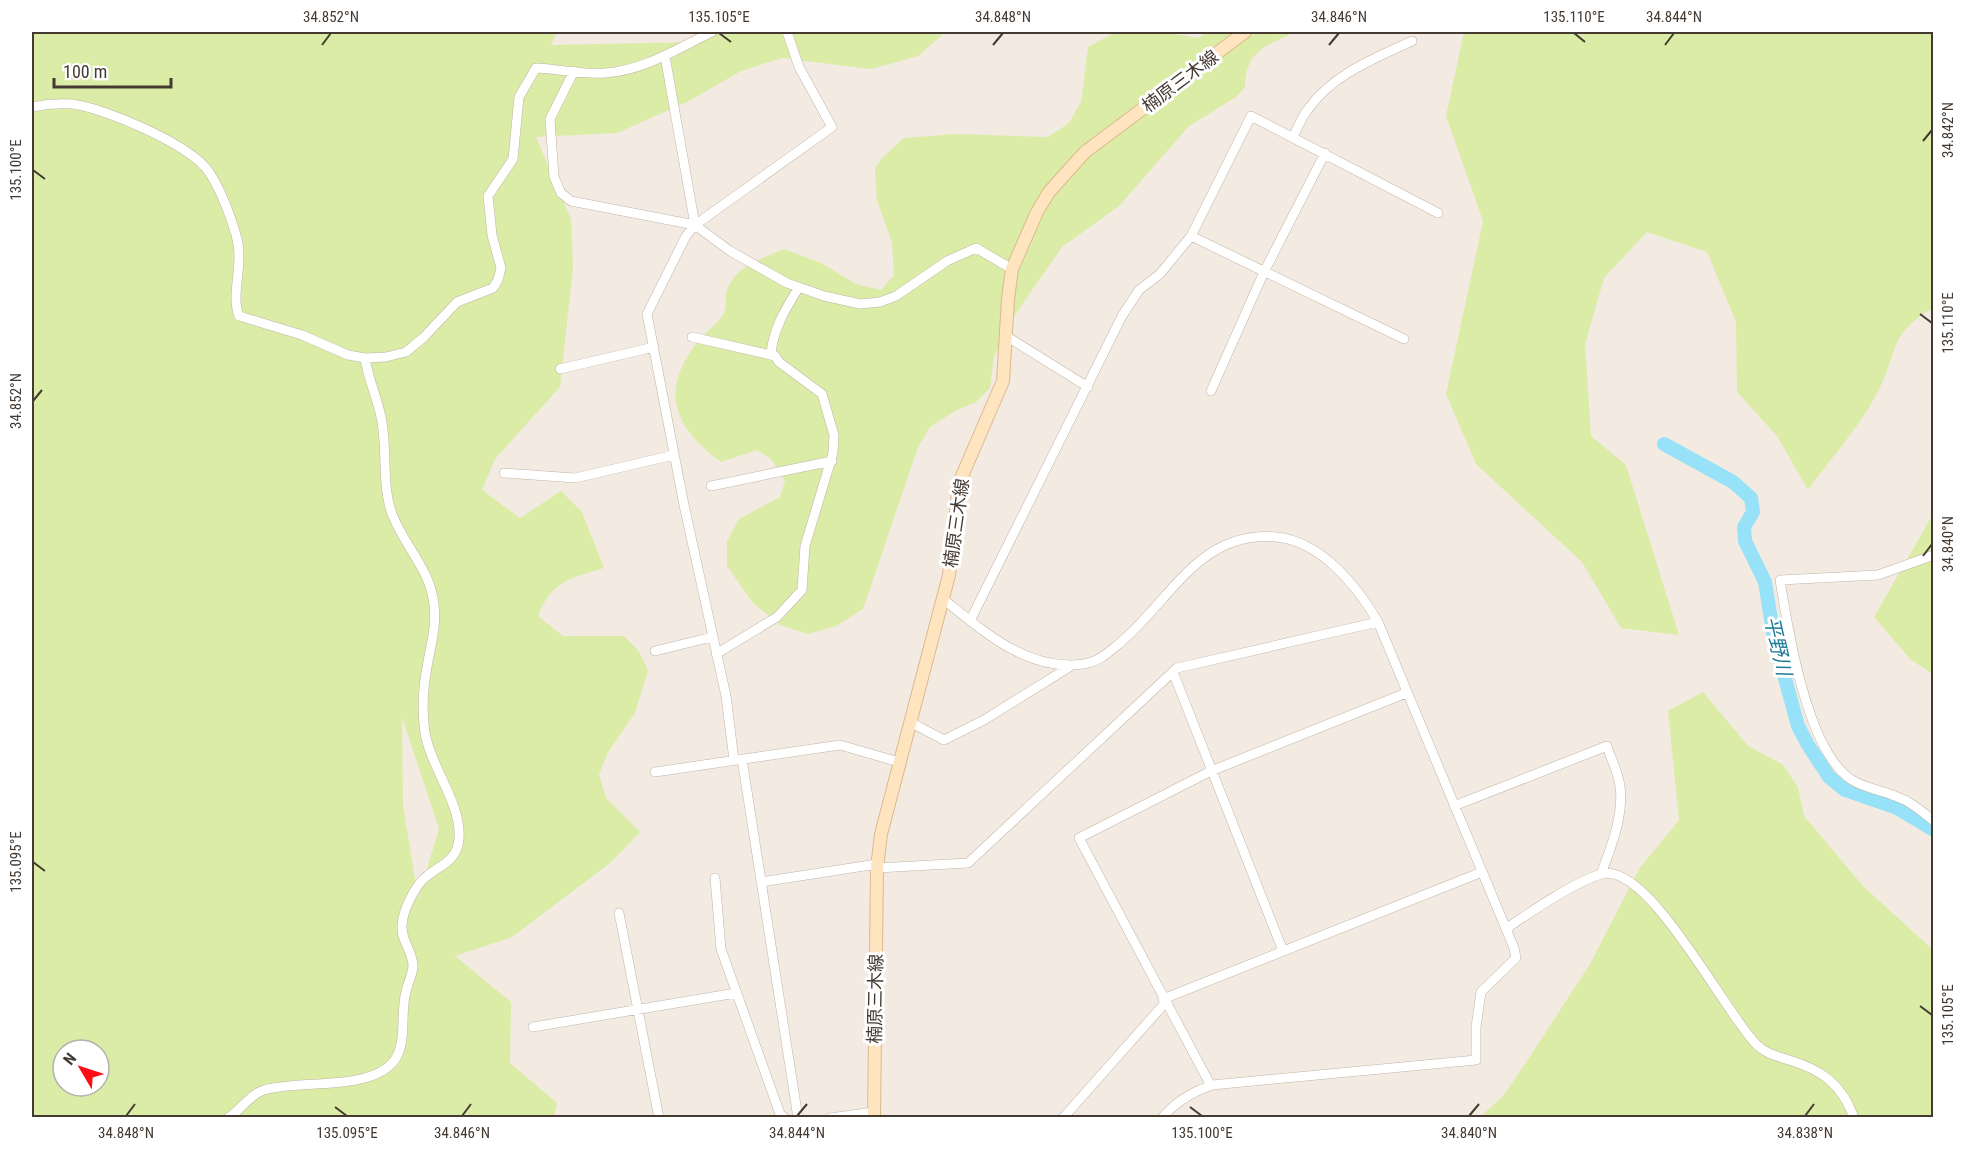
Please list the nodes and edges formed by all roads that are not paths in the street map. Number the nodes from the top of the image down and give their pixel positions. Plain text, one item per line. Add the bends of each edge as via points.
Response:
1 (712, 32) edge
2 (787, 32) edge
3 (1245, 32) edge
4 (1412, 41) dead end
5 (665, 56) junction
6 (574, 71) junction
7 (32, 107) edge
8 (1293, 137) junction
9 (1324, 153) junction
10 (1438, 213) dead end
11 (695, 225) junction
12 (1191, 236) junction
13 (1012, 269) junction
14 (1264, 272) junction
15 (799, 288) junction
16 (1006, 336) junction
17 (692, 337) dead end
18 (1404, 339) dead end
19 (654, 347) junction
20 (771, 354) junction
21 (365, 358) junction
22 (561, 369) dead end
23 (1088, 387) junction
24 (1211, 392) dead end
25 (674, 455) junction
26 (832, 461) junction
27 (504, 473) dead end
28 (711, 486) dead end
29 (1934, 555) edge
30 (943, 599) junction
31 (970, 621) junction
32 (1378, 622) junction
33 (712, 638) junction
34 (655, 651) dead end
35 (716, 654) junction
36 (1073, 665) junction
37 (1173, 672) junction
38 (1406, 693) junction
39 (910, 722) junction
40 (738, 760) junction
41 (899, 762) junction
42 (1211, 771) junction
43 (655, 772) dead end
44 (1454, 806) junction
45 (1934, 820) edge
46 (877, 866) junction
47 (1482, 872) junction
48 (1601, 874) junction
49 (715, 878) dead end
50 (761, 882) junction
51 (619, 914) dead end
52 (1507, 928) junction
53 (1283, 951) junction
54 (736, 993) junction
55 (1164, 1001) junction
56 (638, 1009) junction
57 (533, 1027) dead end
58 (1211, 1086) junction
59 (874, 1115) edge
60 (228, 1118) edge
61 (659, 1118) edge
62 (785, 1118) edge
63 (798, 1118) edge
64 (830, 1118) edge
65 (1063, 1118) edge
66 (1162, 1118) edge
67 (1854, 1118) edge

1 - 5 street
2 - 11 street via 800,67 832,127
3 - 13 main road, 楠原三木線 via 1085,152 1065,172 1037,212
4 - 8 street via 1354,69 1324,91 1309,107
5 - 6 street via 627,71
5 - 11 street
6 - 11 street via 550,118 554,177 561,193 572,201 592,206
6 - 21 street via 536,68 519,97 513,159 488,196 501,268 493,288 457,302 406,352
7 - 21 street via 74,104 107,113 188,153 209,171 236,236 241,258 238,316
8 - 9 street
8 - 12 street via 1251,116
9 - 10 street
9 - 14 street
11 - 15 street via 765,272
11 - 19 street via 647,314
12 - 14 street
12 - 23 street via 1129,304
13 - 15 street via 976,249 947,261 896,296 880,302 861,304
13 - 16 main road, 楠原三木線
14 - 18 street
14 - 24 street
15 - 20 street via 772,339
16 - 23 street
16 - 30 main road, 楠原三木線 via 997,400 959,483 955,542
17 - 20 street
19 - 22 street
19 - 25 street
20 - 26 street via 825,400 834,435
21 - 60 street via 381,416 386,493 433,596 436,621 424,685 424,728 428,748 456,816 457,851 446,866 418,885 402,922 402,938 413,966 398,1054 388,1067 357,1079 262,1090
23 - 31 street
25 - 27 street via 575,478
25 - 33 street
26 - 28 street
26 - 35 street via 805,546 802,590 777,617
29 - 45 street via 1878,575 1779,580 1803,697 1841,771 1853,781 1911,803
30 - 31 street
30 - 39 main road, 楠原三木線
31 - 36 street via 1025,657
32 - 36 street via 1366,602 1318,552 1285,538 1252,537 1227,543 1197,563 1104,657
32 - 37 street
32 - 38 street
33 - 34 street
33 - 35 street
35 - 40 street
36 - 39 street via 944,740
37 - 42 street
37 - 46 street via 968,863
38 - 42 street
38 - 44 street
39 - 41 main road, 楠原三木線
40 - 41 street via 840,745
40 - 43 street
40 - 50 street
41 - 46 main road, 楠原三木線 via 880,834
42 - 53 street
42 - 55 street via 1079,838
44 - 47 street
44 - 48 street via 1606,746 1617,774 1620,798 1616,829
46 - 50 street
46 - 59 main road, 楠原三木線
47 - 52 street
47 - 53 street
48 - 52 street
48 - 67 street via 1624,878 1647,894 1748,1036 1764,1052 1815,1068 1829,1078
49 - 54 street via 721,949
50 - 63 street
51 - 56 street
52 - 58 street via 1516,958 1481,992 1476,1060
53 - 55 street
54 - 56 street
54 - 62 street via 780,1114
55 - 58 street
55 - 65 street
56 - 57 street
56 - 61 street
58 - 66 street via 1181,1100
59 - 64 street

